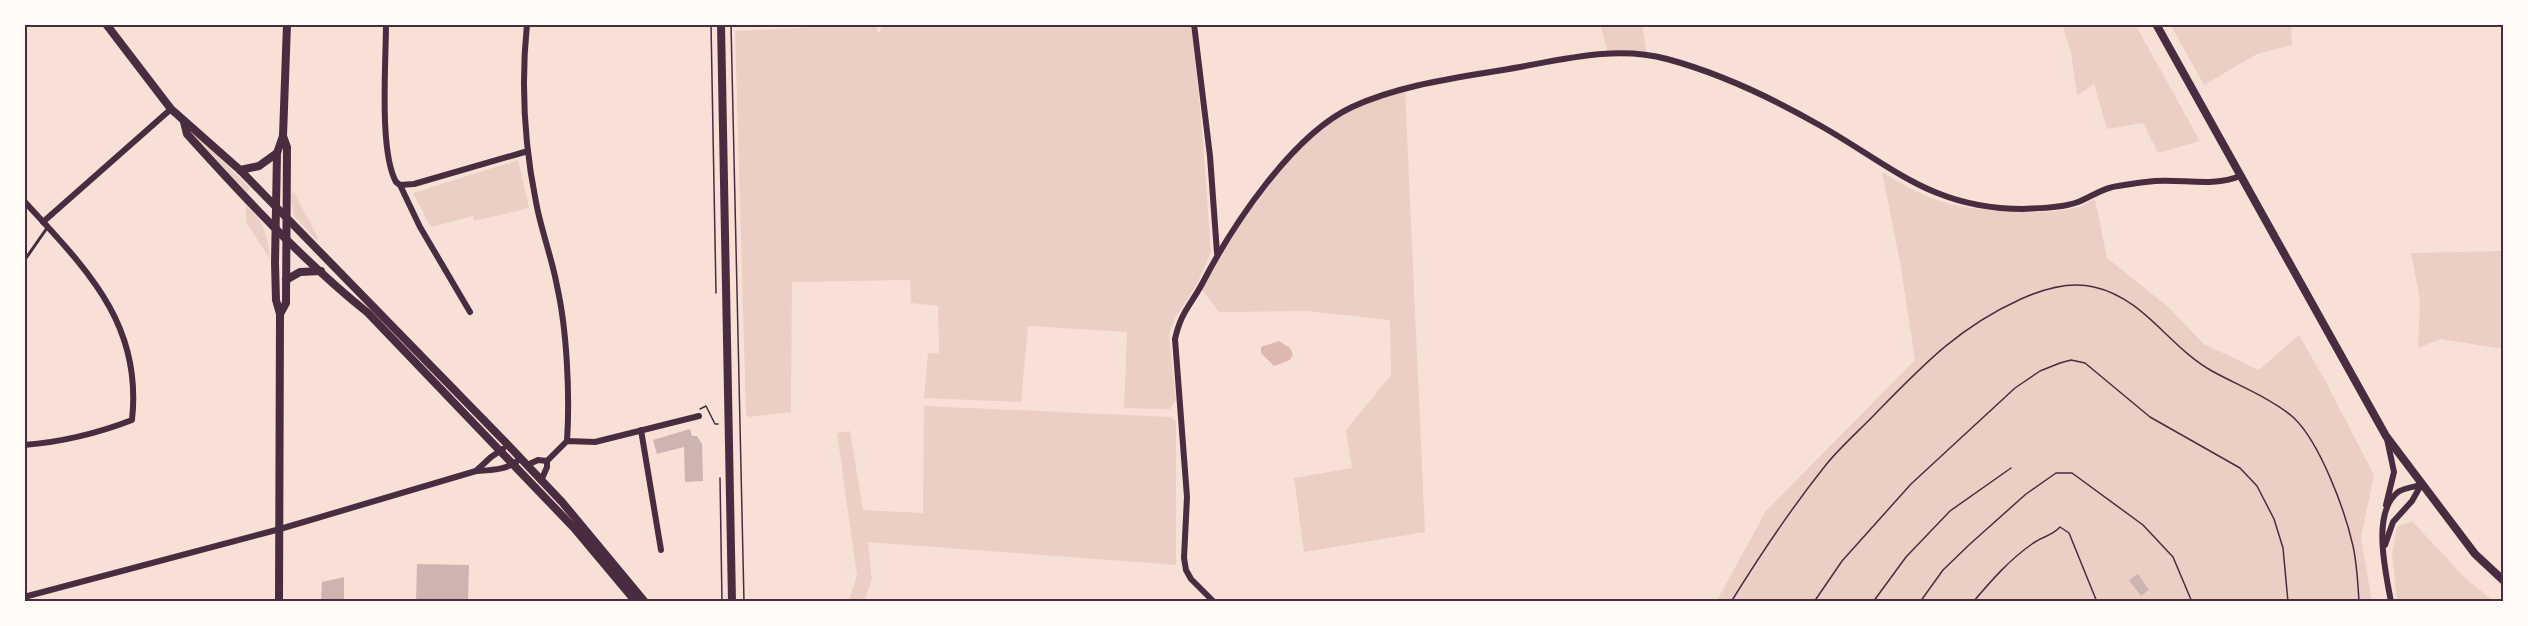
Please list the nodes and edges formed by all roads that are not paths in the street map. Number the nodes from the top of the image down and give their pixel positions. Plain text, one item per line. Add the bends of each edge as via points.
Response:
1 (106, 24) edge
2 (287, 24) edge
3 (386, 24) edge
4 (527, 24) edge
5 (721, 24) edge
6 (1194, 24) edge
7 (2156, 24) edge
8 (171, 109) junction
9 (184, 122) junction
10 (283, 136) junction
11 (528, 151) junction
12 (277, 153) junction
13 (240, 170) junction
14 (2240, 176) junction
15 (399, 185) junction
16 (24, 201) edge
17 (276, 208) junction
18 (287, 218) junction
19 (45, 224) junction
20 (276, 228) junction
21 (287, 238) junction
22 (1217, 254) junction
23 (24, 261) edge
24 (321, 271) junction
25 (286, 280) junction
26 (470, 312) dead end
27 (280, 314) junction
28 (699, 416) road end
29 (641, 430) junction
30 (2386, 436) junction
31 (567, 441) junction
32 (24, 445) edge
33 (505, 448) junction
34 (547, 460) junction
35 (520, 463) junction
36 (476, 471) junction
37 (541, 481) junction
38 (2421, 485) junction
39 (2384, 514) junction
40 (280, 529) junction
41 (2384, 547) junction
42 (661, 550) dead end
43 (2504, 581) edge
44 (24, 597) edge
45 (279, 602) edge
46 (636, 602) edge
47 (645, 602) edge
48 (732, 602) edge
49 (1214, 602) edge
50 (2391, 602) edge

1 - 8 main road
2 - 10 street
3 - 15 street via 386,131 392,176
4 - 11 street via 524,94
5 - 48 main road
6 - 22 street
7 - 14 main road
8 - 9 main road
8 - 19 street
9 - 13 main road
9 - 20 main road via 187,134
10 - 12 street
10 - 18 street via 287,147
11 - 15 street
11 - 31 street via 536,203 558,288 569,417
12 - 13 main road via 259,166
12 - 17 street
13 - 17 main road
14 - 22 street via 2220,181 2112,186 2075,204 2048,207 1972,205 1926,189 1823,127 1749,90 1668,59 1608,53 1423,85 1349,108 1318,129 1292,155
14 - 30 main road
15 - 26 street
16 - 19 street
17 - 18 main road
17 - 20 street
18 - 21 street
18 - 33 main road
19 - 23 lane
19 - 32 street via 90,275 120,325 130,365 132,420 61,442
20 - 21 main road
20 - 27 street
21 - 24 main road
21 - 25 street
22 - 49 street via 1180,318 1175,339 1187,497 1184,558 1191,579
24 - 25 main road via 300,272
24 - 33 main road
25 - 27 street via 286,303
27 - 40 street
28 - 29 street
29 - 31 street via 596,442
29 - 42 street
30 - 38 main road
30 - 39 street via 2394,472
31 - 34 street
33 - 35 main road
33 - 36 street
34 - 35 street
34 - 37 street
35 - 36 street
35 - 37 main road
35 - 46 main road
36 - 40 street
37 - 47 main road
38 - 39 street via 2399,491
38 - 41 street via 2393,522
38 - 43 main road via 2475,554
39 - 41 street
40 - 44 street
40 - 45 street
41 - 50 street

